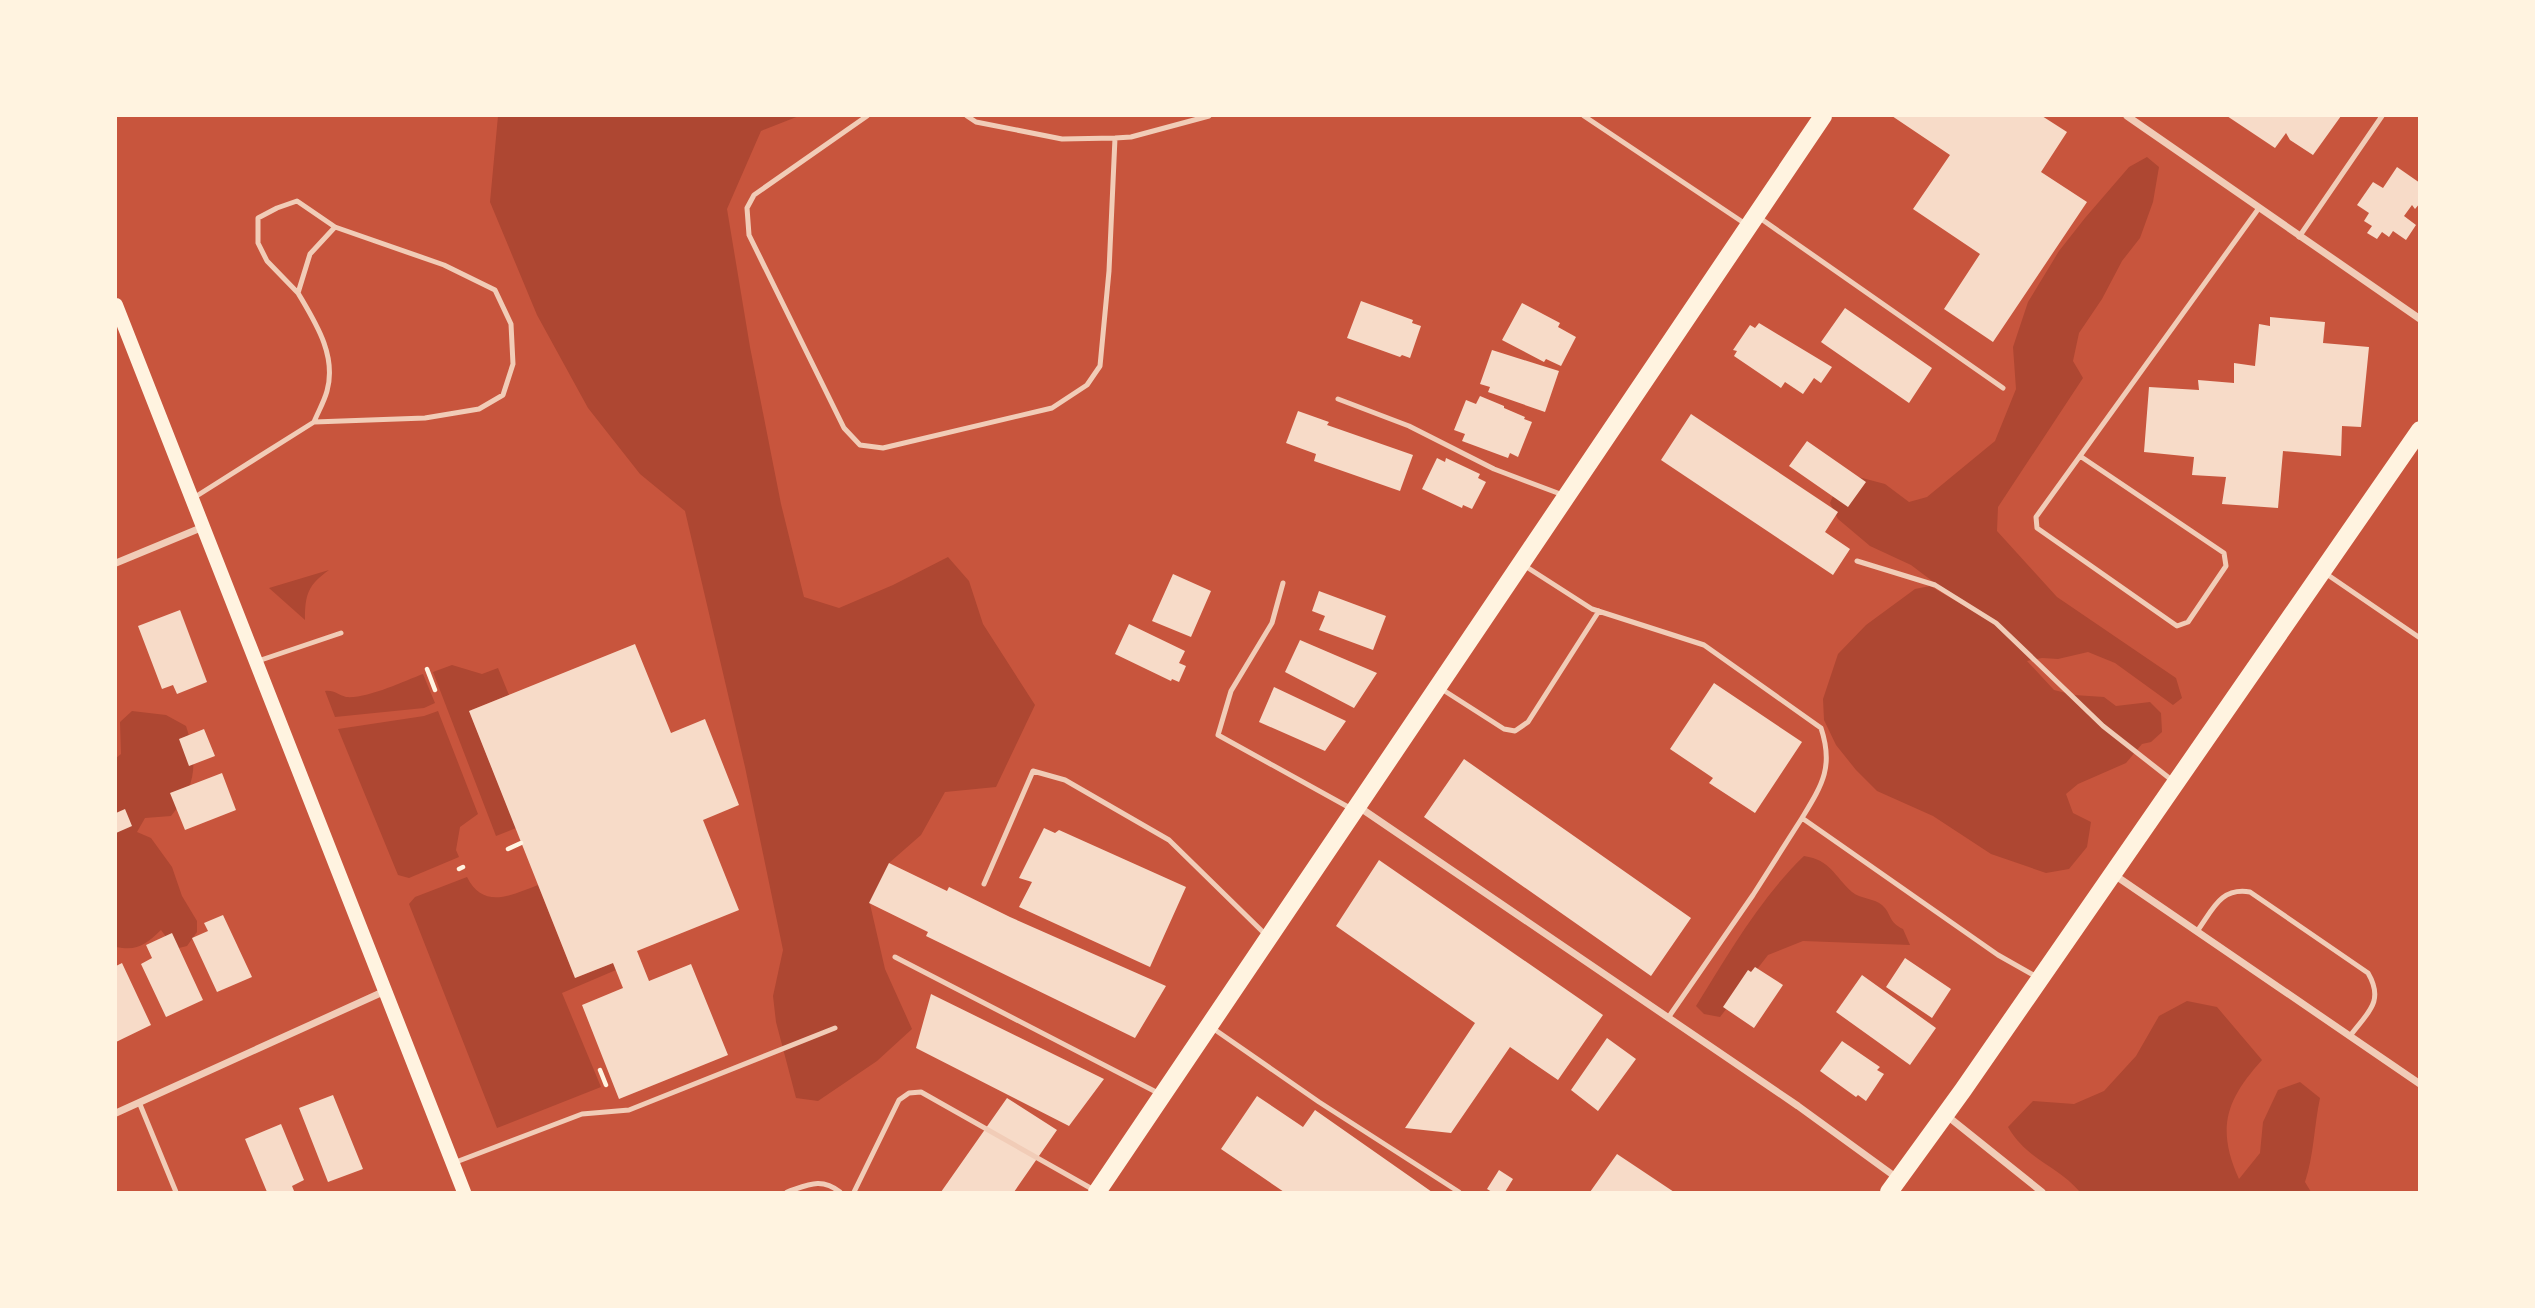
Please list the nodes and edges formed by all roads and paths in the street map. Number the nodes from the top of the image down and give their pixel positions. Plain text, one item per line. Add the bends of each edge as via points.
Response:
1 (866, 116) edge
2 (968, 116) edge
3 (1209, 116) edge
4 (1584, 116) edge
5 (1823, 116) edge
6 (2127, 116) edge
7 (2382, 116) edge
8 (1115, 138) junction
9 (2259, 208) junction
10 (1751, 220) junction
11 (335, 227) junction
12 (2299, 236) junction
13 (298, 293) junction
14 (116, 305) edge
15 (2420, 319) edge
16 (2003, 388) dead end
17 (1338, 399) dead end
18 (314, 422) junction
19 (2420, 430) edge
20 (2080, 456) junction
21 (1566, 496) junction
22 (192, 499) junction
23 (202, 527) junction
24 (1857, 561) dead end
25 (116, 564) edge
26 (1521, 564) junction
27 (2323, 571) junction
28 (1283, 583) dead end
29 (1599, 611) junction
30 (341, 634) dead end
31 (2420, 638) edge
32 (256, 662) junction
33 (427, 669) dead end
34 (1439, 687) junction
35 (435, 690) dead end
36 (2175, 783) junction
37 (1358, 809) junction
38 (1802, 818) junction
39 (521, 843) dead end
40 (508, 849) dead end
41 (2112, 874) junction
42 (984, 884) dead end
43 (2198, 930) junction
44 (1270, 939) junction
45 (895, 957) dead end
46 (2040, 978) junction
47 (385, 991) junction
48 (1668, 1018) junction
49 (1210, 1027) junction
50 (835, 1028) dead end
51 (2350, 1036) junction
52 (600, 1070) dead end
53 (2420, 1084) edge
54 (606, 1085) dead end
55 (1163, 1096) junction
56 (139, 1102) junction
57 (116, 1113) edge
58 (1945, 1114) junction
59 (453, 1163) junction
60 (1894, 1186) edge
61 (176, 1192) edge
62 (464, 1192) edge
63 (787, 1192) edge
64 (840, 1192) edge
65 (854, 1192) edge
66 (1097, 1192) edge
67 (1459, 1192) edge
68 (2042, 1192) edge

1 - 8 lane via 754,195 747,208 749,235 844,428 860,445 883,448 1052,408 1087,385 1100,366
2 - 8 lane via 976,122 1062,139
3 - 8 lane via 1131,138
4 - 10 lane
5 - 10 main road
6 - 9 street
7 - 12 lane
9 - 12 street
9 - 20 lane
10 - 16 lane
10 - 21 main road
11 - 13 lane via 310,254
11 - 13 lane via 297,201 258,218 257,243 267,261
11 - 18 lane via 444,265 495,290 511,324 513,364 503,395 479,408 425,418
12 - 15 street
13 - 18 lane via 321,330 329,359 328,389
14 - 22 main road
17 - 21 lane
18 - 22 lane
19 - 27 main road
20 - 20 lane via 2036,517 2037,528 2177,626 2188,622 2226,566 2224,553
21 - 26 main road
22 - 23 main road
23 - 25 street
23 - 32 main road
24 - 36 lane via 1935,585 1996,623 2103,726
26 - 29 lane
26 - 34 main road
27 - 31 lane
27 - 36 main road
28 - 37 lane via 1272,623 1231,691 1218,735
29 - 34 lane via 1528,722 1515,731 1504,729
29 - 38 lane via 1704,645 1821,728 1827,765 1822,785
30 - 32 lane
32 - 47 main road
33 - 35 path
34 - 37 main road
36 - 41 main road
37 - 44 main road
37 - 48 street
38 - 46 lane via 1998,955
38 - 48 lane
39 - 40 path
41 - 43 street
41 - 46 main road
42 - 44 lane via 1033,771 1065,780 1169,840
43 - 51 street
43 - 51 lane via 2225,894 2250,892 2368,973 2376,986 2376,1001
44 - 49 main road
45 - 55 lane
46 - 58 main road
47 - 56 street
47 - 59 main road
48 - 60 street via 1798,1106
49 - 55 main road
49 - 67 lane
50 - 59 lane via 629,1110 582,1114
51 - 53 street
52 - 54 path
55 - 66 main road
56 - 57 street
56 - 61 lane
58 - 60 main road
58 - 68 street
59 - 62 main road
63 - 64 lane via 812,1183 829,1183
65 - 66 lane via 899,1100 921,1092

